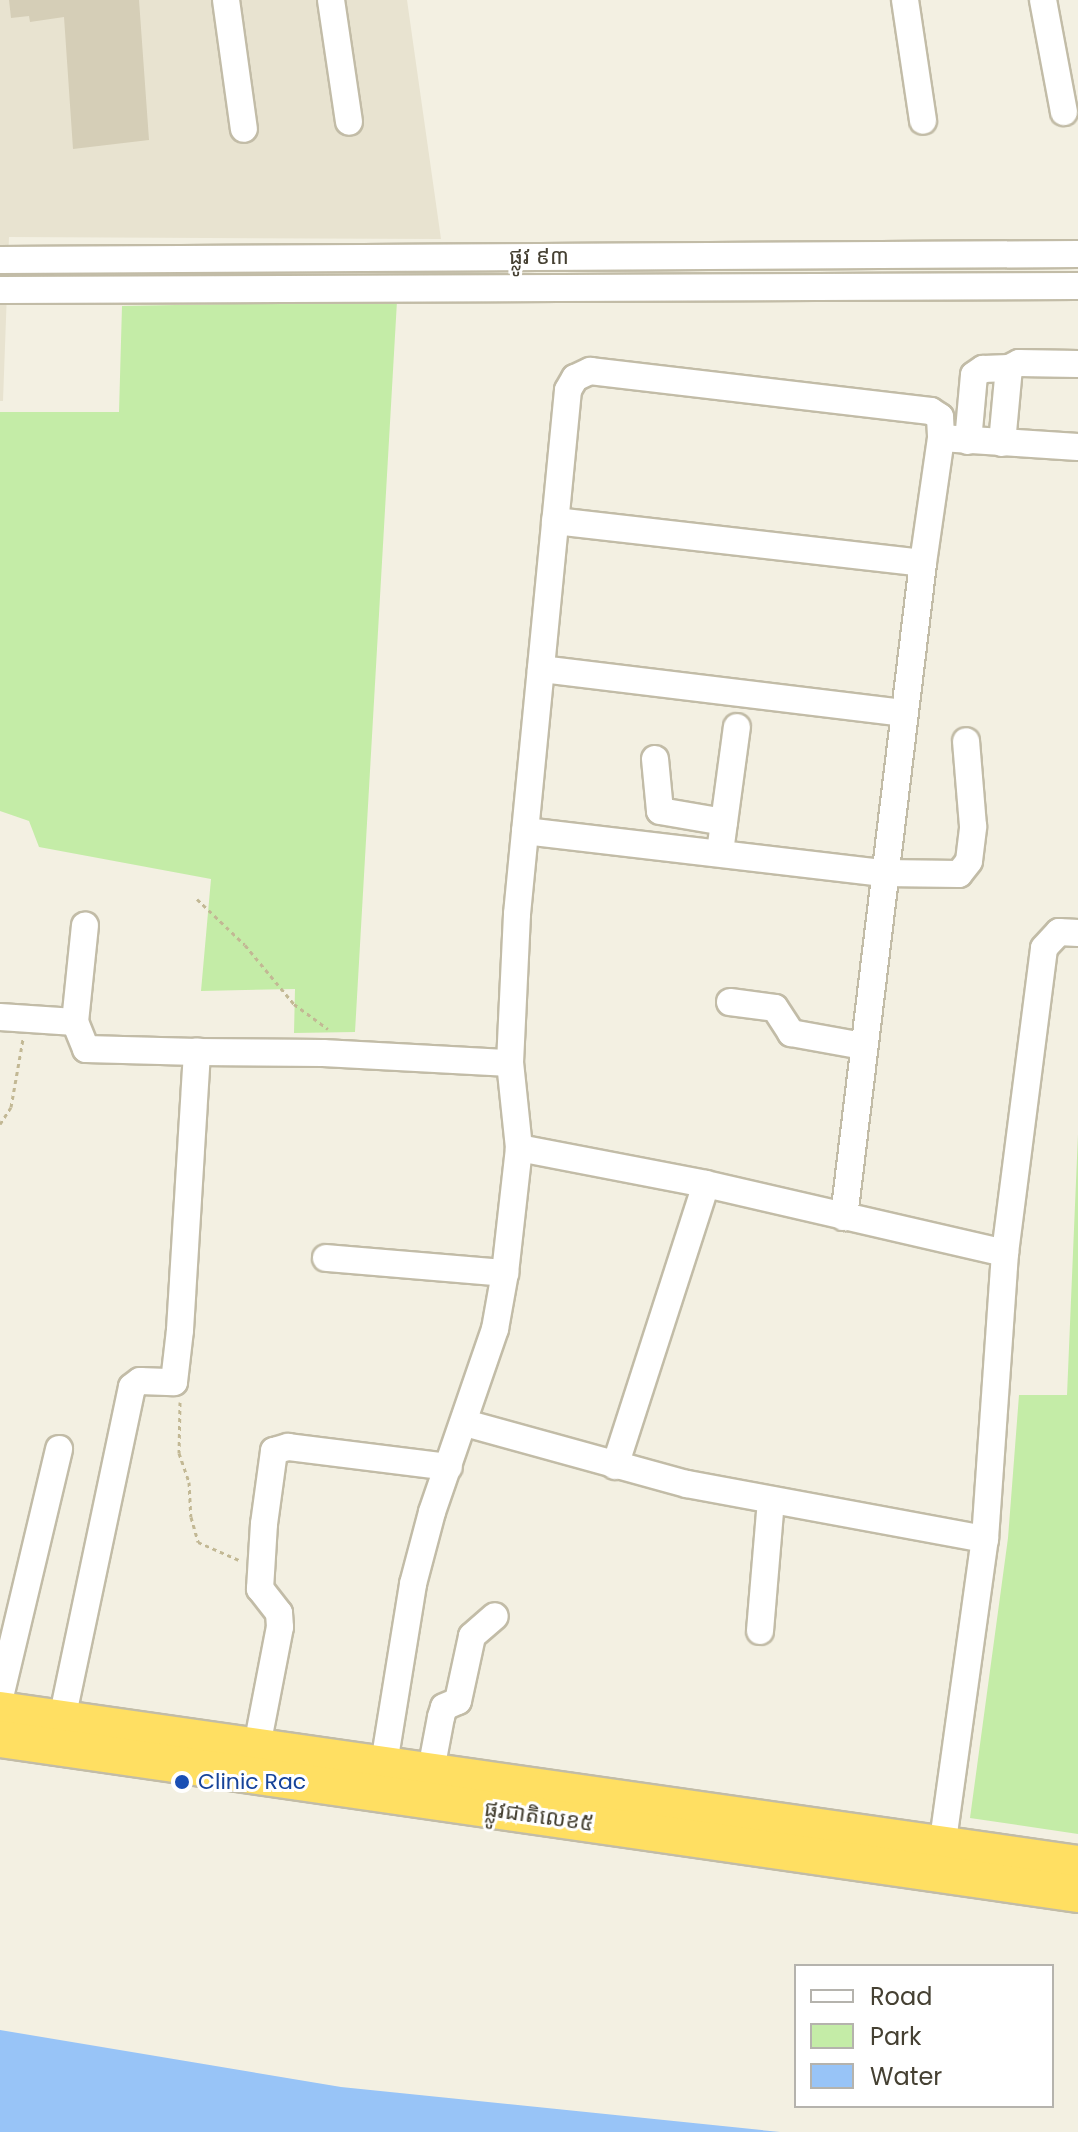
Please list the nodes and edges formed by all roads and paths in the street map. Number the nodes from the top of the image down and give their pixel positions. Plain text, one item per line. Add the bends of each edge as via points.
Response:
1 (226, 0) edge
2 (331, 0) edge
3 (905, 0) edge
4 (1043, 0) edge
5 (1064, 112) dead end
6 (923, 121) dead end
7 (349, 122) dead end
8 (244, 129) dead end
9 (1078, 254) edge
10 (0, 260) edge
11 (1078, 286) edge
12 (0, 290) edge
13 (1078, 364) edge
14 (1009, 368) junction
15 (941, 438) junction
16 (968, 441) junction
17 (1002, 443) junction
18 (1078, 447) edge
19 (555, 521) junction
20 (923, 563) junction
21 (541, 669) junction
22 (904, 713) junction
23 (737, 727) dead end
24 (966, 741) dead end
25 (655, 759) dead end
26 (724, 822) junction
27 (525, 831) junction
28 (720, 852) junction
29 (884, 873) junction
30 (197, 899) dead end
31 (85, 926) dead end
32 (1078, 933) edge
33 (730, 1002) dead end
34 (0, 1017) edge
35 (27, 1019) junction
36 (75, 1022) junction
37 (328, 1029) dead end
38 (863, 1046) junction
39 (197, 1052) junction
40 (510, 1063) junction
41 (0, 1124) edge
42 (519, 1148) junction
43 (706, 1184) junction
44 (844, 1217) junction
45 (1005, 1253) junction
46 (326, 1258) dead end
47 (505, 1273) junction
48 (174, 1382) junction
49 (465, 1423) junction
50 (59, 1449) dead end
51 (615, 1466) junction
52 (449, 1467) junction
53 (771, 1500) junction
54 (985, 1539) junction
55 (261, 1569) junction
56 (495, 1616) dead end
57 (760, 1631) dead end
58 (0, 1697) edge
59 (0, 1710) edge
60 (62, 1719) junction
61 (0, 1739) edge
62 (257, 1746) junction
63 (431, 1770) junction
64 (382, 1778) junction
65 (941, 1859) junction
66 (1078, 1864) edge
67 (1078, 1894) edge

1 - 8 street
2 - 7 street
3 - 6 street
4 - 5 street
9 - 10 street, ផ្លូវ ៩៣
11 - 12 street, ផ្លូវ ៩៣
13 - 14 street via 1019,363
14 - 16 street via 983,369 974,375
14 - 17 street
15 - 16 street
15 - 19 street via 940,417 931,411 590,371 575,378 568,390
15 - 20 street
16 - 17 street
17 - 18 street
19 - 20 street
19 - 21 street
20 - 22 street
21 - 22 street
21 - 27 street
22 - 29 street
23 - 26 street
24 - 29 street via 973,826 969,861 959,874
25 - 26 street via 660,811
26 - 28 street
27 - 28 street
27 - 40 street
28 - 29 street
29 - 38 street
30 - 37 path via 245,945 294,1004
31 - 36 street
32 - 45 street via 1059,932 1044,948
33 - 38 street via 775,1008 791,1033
34 - 35 street
35 - 36 street
35 - 41 path via 11,1107
36 - 39 street via 86,1049
38 - 44 street
39 - 40 street
39 - 48 street
40 - 42 street
42 - 43 street
42 - 47 street
43 - 44 street
43 - 51 street
44 - 45 street
45 - 54 street
46 - 47 street
47 - 49 street via 495,1329
48 - 55 path via 181,1392 179,1453 198,1542
48 - 60 street via 140,1381 132,1387
49 - 51 street
49 - 52 street
50 - 58 street
51 - 53 street
52 - 55 street via 288,1447 275,1450
52 - 64 street via 413,1584
53 - 54 street
53 - 57 street
54 - 65 street
55 - 62 street via 260,1589 279,1613 280,1627
56 - 63 street via 472,1636 458,1701 444,1707
59 - 60 highway, ផ្លូវជាតិលេខ៥
60 - 62 highway, ផ្លូវជាតិលេខ៥
61 - 64 highway, ផ្លូវជាតិលេខ៥
62 - 64 highway, ផ្លូវជាតិលេខ៥
63 - 64 highway, ផ្លូវជាតិលេខ៥
63 - 65 highway, ផ្លូវជាតិលេខ៥
64 - 65 highway, ផ្លូវជាតិលេខ៥
65 - 66 highway, ផ្លូវជាតិលេខ៥
65 - 67 highway, ផ្លូវជាតិលេខ៥

